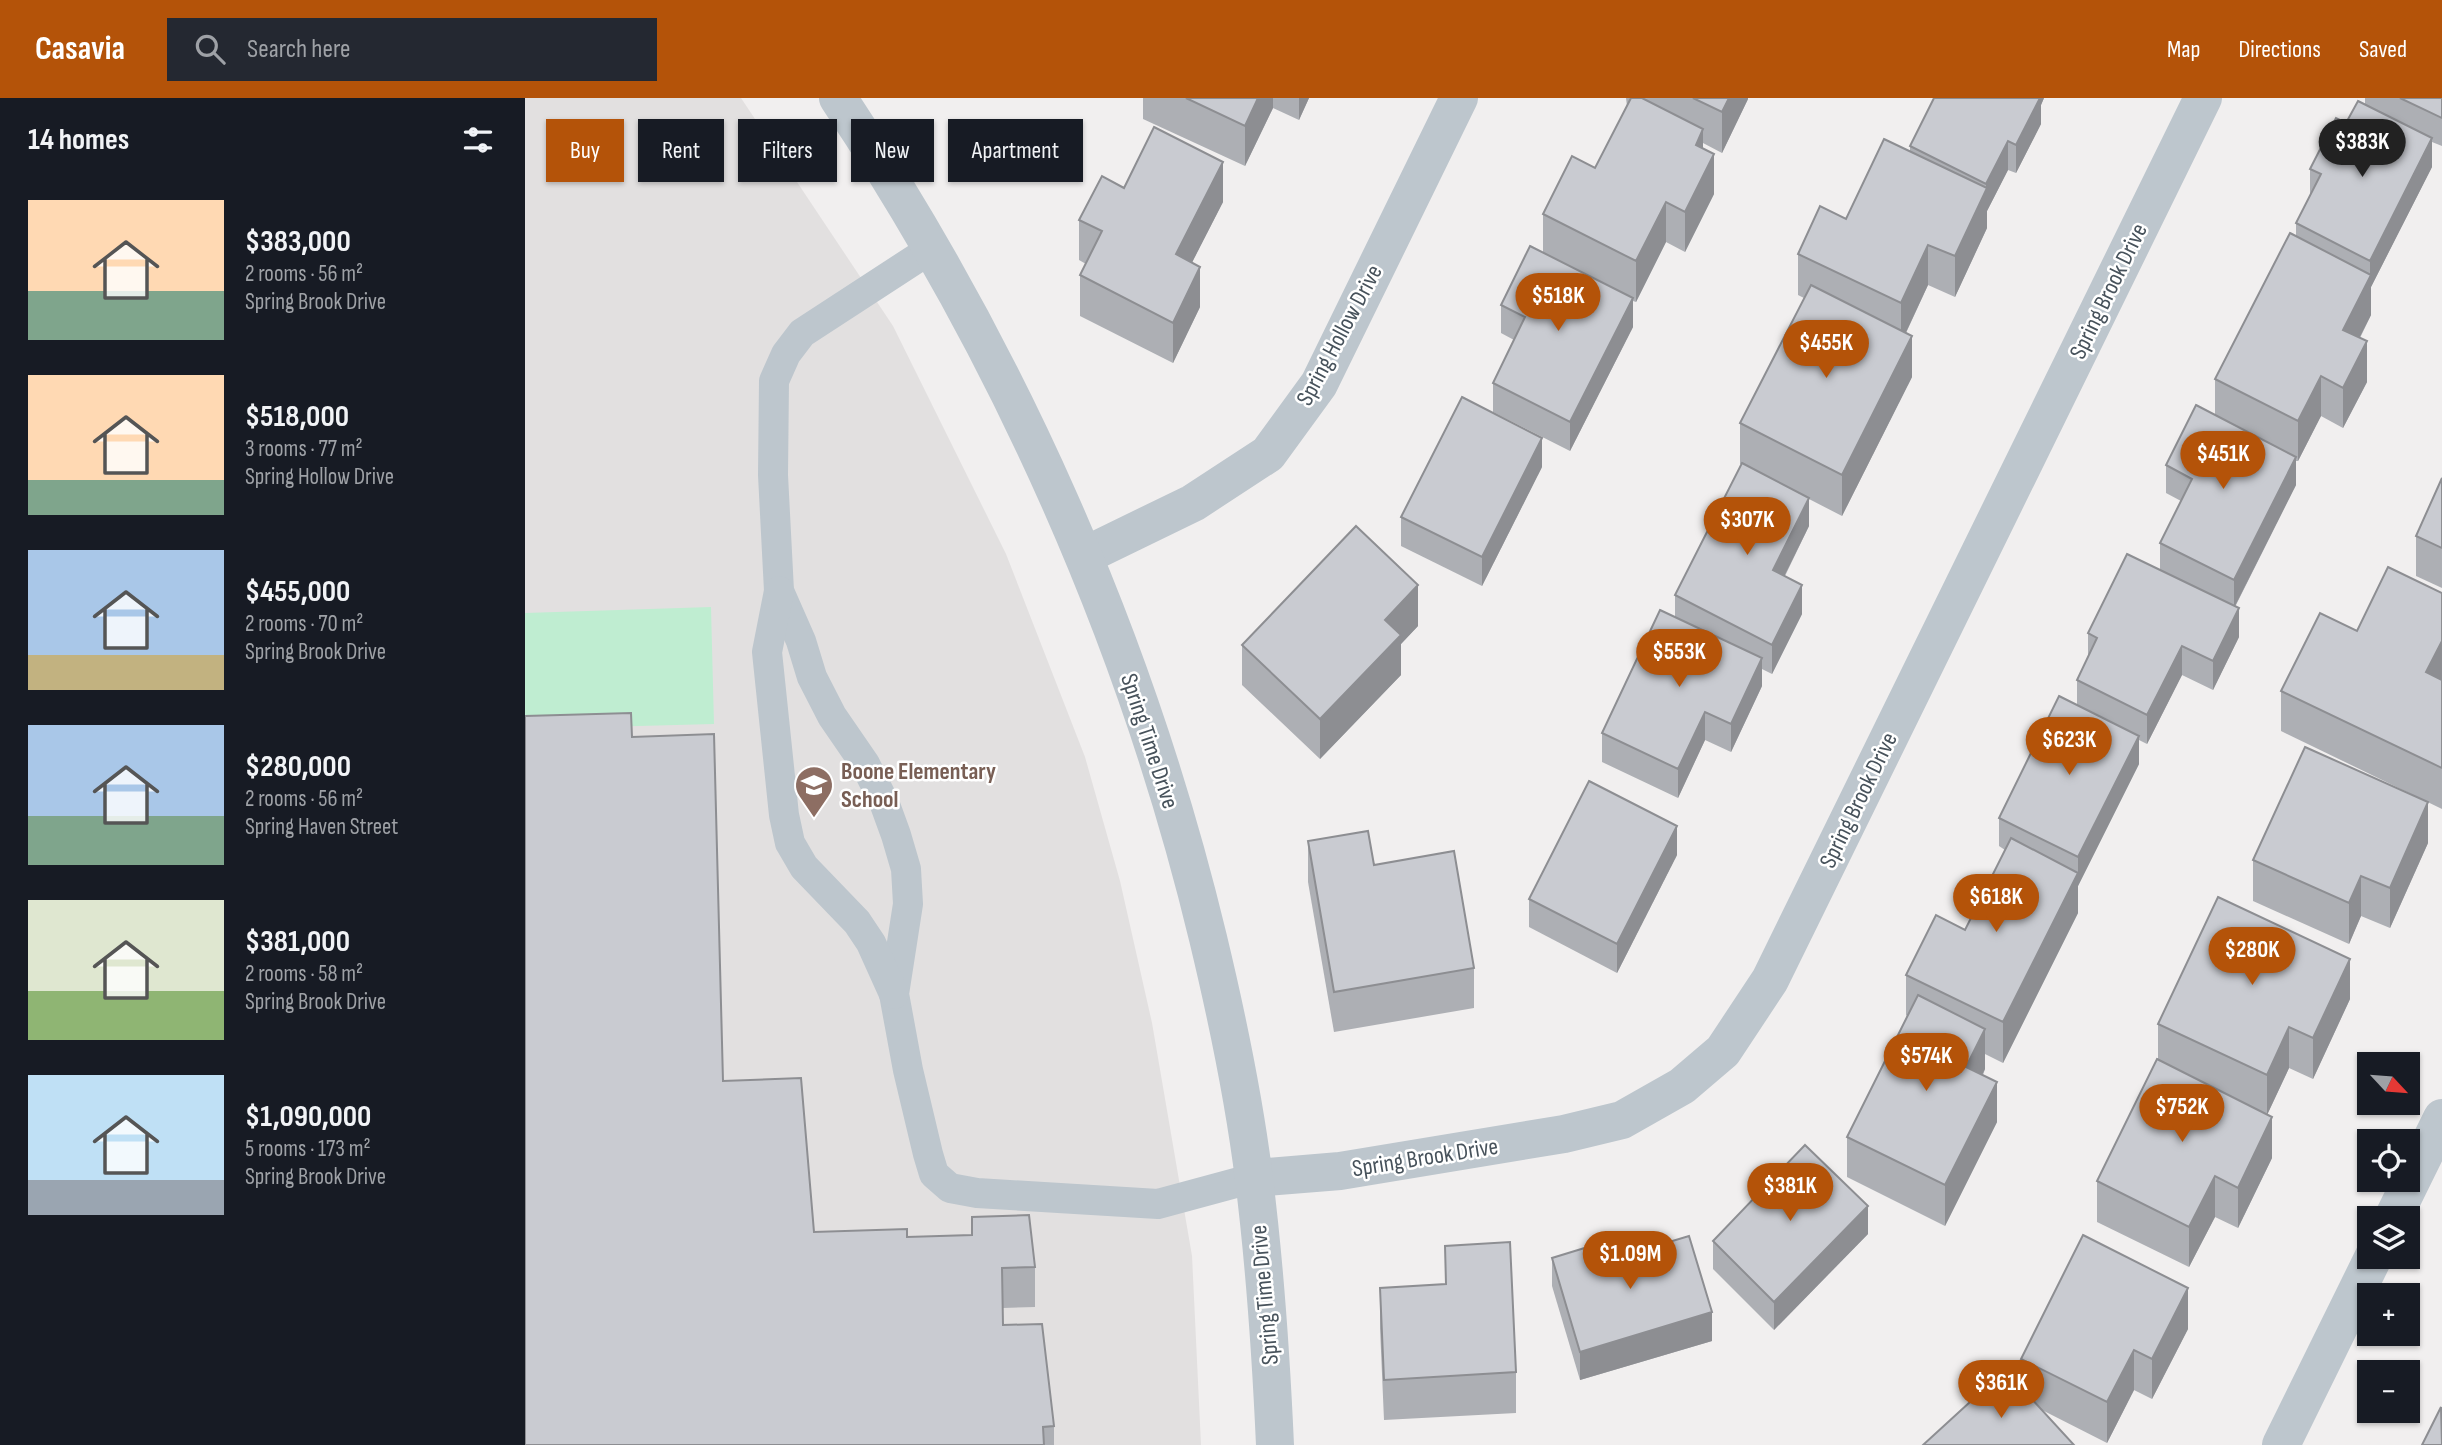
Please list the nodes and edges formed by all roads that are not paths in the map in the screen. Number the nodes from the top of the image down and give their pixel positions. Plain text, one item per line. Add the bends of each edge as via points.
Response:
1 (838, 98) edge
2 (1459, 98) edge
3 (2203, 98) edge
4 (931, 249) junction
5 (1084, 556) junction
6 (779, 592) junction
7 (894, 995) junction
8 (2442, 1118) edge
9 (1254, 1178) junction
10 (2399, 1206) edge
11 (2368, 1269) edge
12 (1276, 1445) edge
13 (2281, 1445) edge

1 - 4 street, Spring Time Drive via 885,167
2 - 5 street, Spring Hollow Drive via 1319,384 1268,454 1193,503
3 - 9 street, Spring Brook Drive via 1770,980 1723,1051 1682,1086 1622,1120 1353,1169
4 - 5 street, Spring Time Drive via 1034,442
4 - 6 lane via 802,333 774,381
5 - 9 street, Spring Time Drive via 1139,701 1197,895 1222,998
6 - 7 lane via 812,677 884,802 906,869 908,904
6 - 7 lane via 767,652 783,815 790,843 804,867 857,922
7 - 9 lane via 927,1154 935,1174 950,1188 1158,1204
8 - 10 street
9 - 12 street, Spring Time Drive
11 - 13 street

